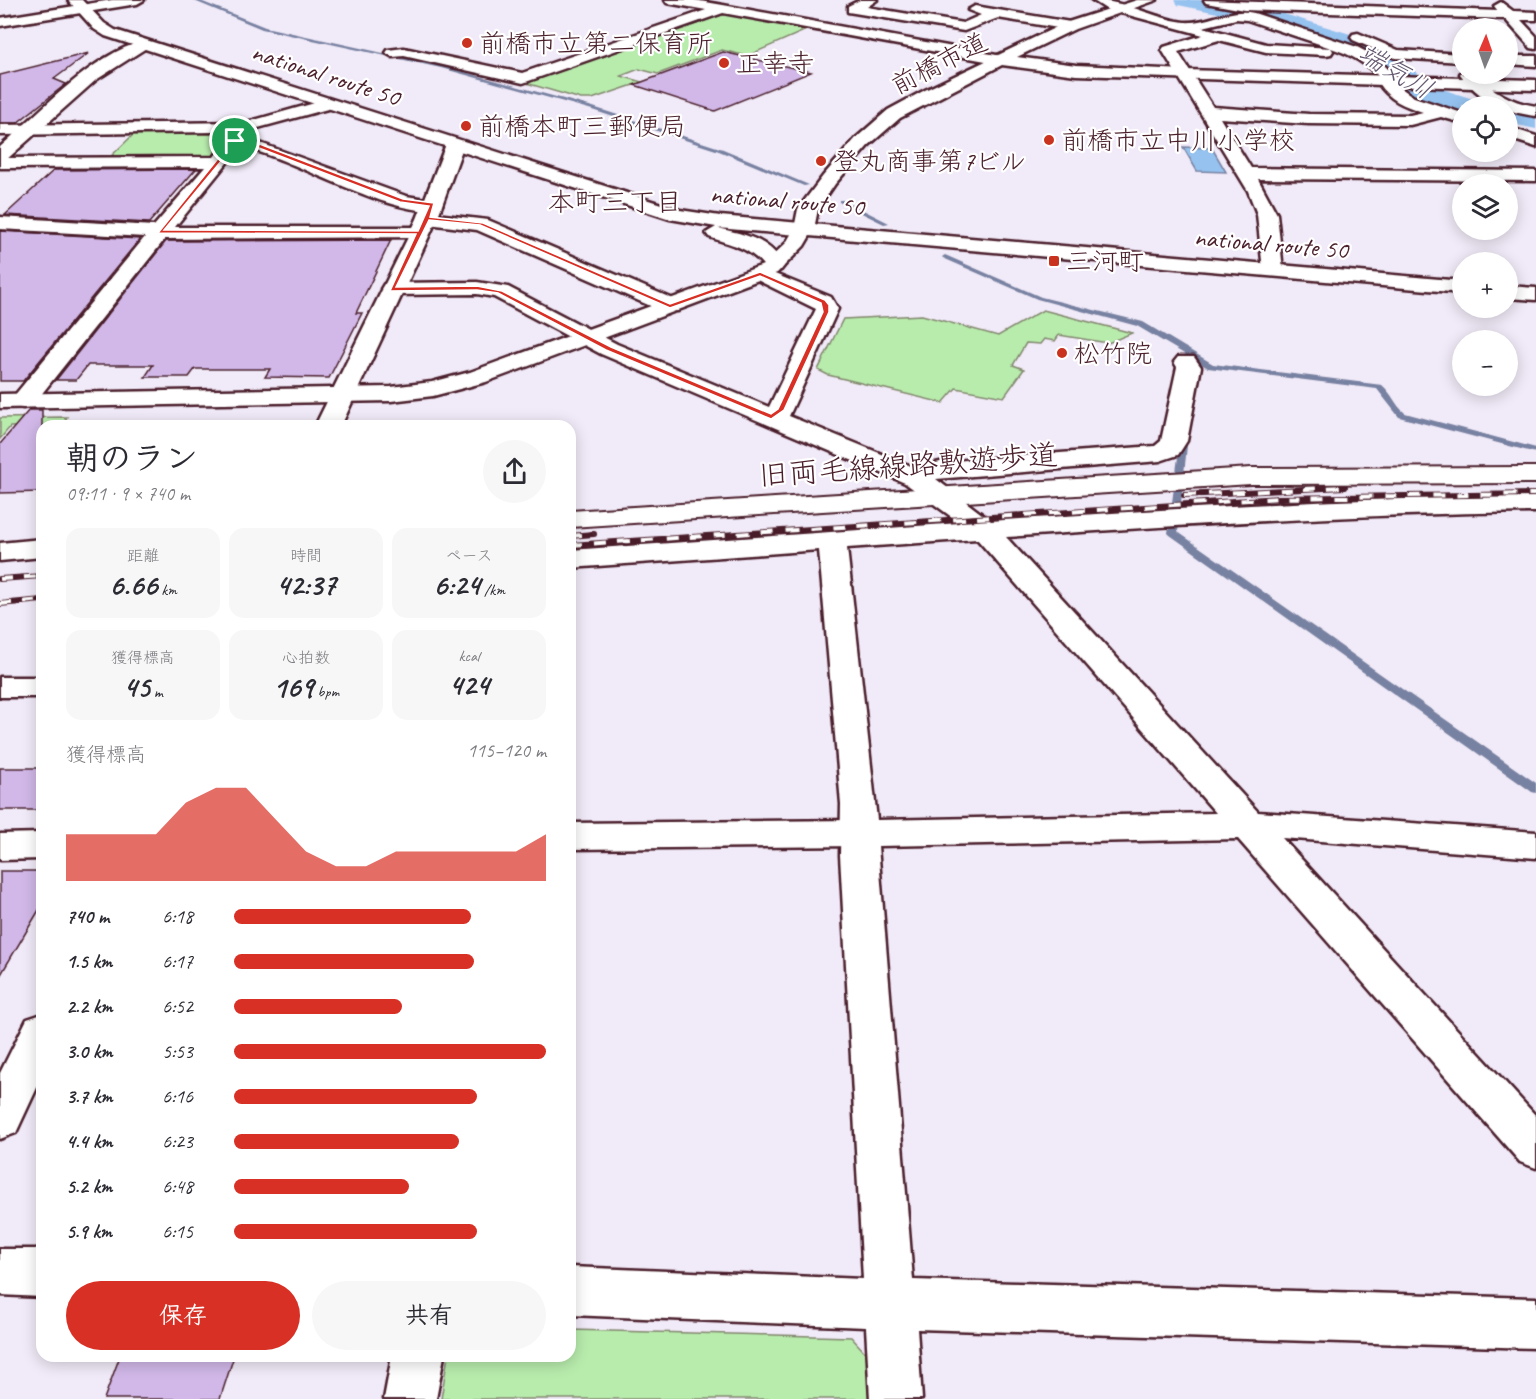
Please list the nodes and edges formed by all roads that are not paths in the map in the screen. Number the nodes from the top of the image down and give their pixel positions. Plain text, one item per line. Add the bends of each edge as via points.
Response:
1 (137, 0) edge
2 (672, 0) edge
3 (870, 0) edge
4 (1099, 0) edge
5 (1150, 0) edge
6 (1211, 0) edge
7 (1496, 0) edge
8 (78, 4) edge
9 (1335, 5) edge
10 (1415, 6) edge
11 (1122, 8) junction
12 (723, 9) junction
13 (853, 9) junction
14 (963, 9) dead end
15 (996, 14) junction
16 (1509, 15) junction
17 (1536, 16) edge
18 (0, 22) edge
19 (1070, 26) junction
20 (1187, 26) junction
21 (827, 27) junction
22 (1219, 35) junction
23 (144, 45) junction
24 (1536, 45) edge
25 (1352, 50) junction
26 (1452, 51) edge
27 (393, 53) dead end
28 (1452, 59) edge
29 (1002, 60) junction
30 (1518, 60) edge
31 (1536, 61) edge
32 (1185, 75) junction
33 (1452, 79) edge
34 (1393, 80) junction
35 (1518, 83) edge
36 (1479, 84) edge
37 (1536, 85) edge
38 (330, 104) junction
39 (1536, 111) edge
40 (1209, 112) junction
41 (1442, 112) junction
42 (1452, 115) edge
43 (216, 127) junction
44 (32, 129) junction
45 (0, 130) edge
46 (1518, 136) edge
47 (235, 141) junction
48 (1536, 142) edge
49 (456, 144) junction
50 (0, 156) edge
51 (217, 162) junction
52 (0, 163) edge
53 (1248, 173) junction
54 (1536, 176) edge
55 (677, 215) junction
56 (426, 219) junction
57 (0, 223) edge
58 (804, 229) junction
59 (160, 232) junction
60 (767, 270) junction
61 (1273, 270) junction
62 (1452, 286) edge
63 (392, 289) junction
64 (1518, 293) edge
65 (1536, 294) edge
66 (670, 306) junction
67 (586, 338) junction
68 (1186, 362) dead end
69 (343, 395) junction
70 (11, 401) edge
71 (771, 417) junction
72 (331, 420) edge
73 (1536, 465) edge
74 (1251, 476) junction
75 (1536, 476) edge
76 (914, 477) junction
77 (942, 495) junction
78 (1536, 504) edge
79 (576, 519) edge
80 (984, 530) junction
81 (832, 540) junction
82 (36, 549) edge
83 (0, 552) edge
84 (576, 558) edge
85 (0, 687) edge
86 (36, 687) edge
87 (1249, 825) junction
88 (859, 833) junction
89 (576, 836) edge
90 (1536, 845) edge
91 (36, 846) edge
92 (0, 847) edge
93 (36, 1044) edge
94 (0, 1119) edge
95 (1536, 1148) edge
96 (0, 1272) edge
97 (36, 1273) edge
98 (576, 1290) edge
99 (889, 1304) junction
100 (1536, 1323) edge
101 (417, 1362) edge
102 (410, 1399) edge
103 (896, 1399) edge

1 - 8 main road
2 - 12 main road
3 - 13 main road
4 - 11 main road
5 - 11 main road, 前橋市道
6 - 9 main road via 1244,6
7 - 16 main road
8 - 18 main road
8 - 23 main road, national route 50 via 104,30
9 - 10 main road
9 - 28 main road via 1360,40 1404,55
10 - 16 main road
10 - 26 main road
11 - 19 main road, 前橋市道
11 - 20 main road
12 - 21 main road
12 - 27 main road via 523,78 404,52
13 - 15 main road via 964,27
13 - 21 main road via 844,13 847,18
14 - 15 main road
15 - 19 main road
16 - 17 main road
16 - 24 main road
19 - 29 main road, 前橋市道
20 - 22 main road
20 - 25 main road via 1242,15
21 - 29 main road
22 - 25 main road via 1271,49
22 - 32 main road via 1169,48
23 - 38 main road, national route 50
23 - 44 main road via 123,52
25 - 34 main road via 1371,60
29 - 32 main road via 1076,70
29 - 58 main road, 前橋市道 via 894,114 829,180 808,209
30 - 31 main road
32 - 34 main road
32 - 40 main road
33 - 34 main road
34 - 41 main road via 1386,83 1398,96
35 - 37 main road
36 - 39 main road via 1512,107
38 - 43 main road via 248,127
38 - 49 main road, national route 50
40 - 41 main road via 1309,119 1410,120
40 - 53 main road
41 - 42 main road
43 - 44 main road
43 - 47 main road via 237,136
44 - 45 main road
44 - 50 main road
46 - 48 main road
47 - 51 main road
47 - 56 main road via 402,201
49 - 55 main road, national route 50
49 - 56 main road
51 - 52 main road
51 - 59 main road
53 - 54 main road
53 - 61 main road via 1267,214
55 - 58 main road, national route 50
55 - 60 main road via 695,227 762,250 771,257
56 - 59 main road
56 - 63 main road
56 - 66 main road via 481,224
57 - 59 main road
58 - 60 main road, 前橋市道 via 794,246
58 - 61 main road, national route 50
59 - 70 main road
60 - 66 main road
60 - 71 main road via 823,302 827,309 781,410
61 - 62 main road, national route 50
63 - 67 main road via 494,290
63 - 69 main road
64 - 65 main road
66 - 67 main road
67 - 69 main road via 457,384 414,392
67 - 71 main road
68 - 76 main road via 1189,367 1174,441 1160,453 940,470
69 - 70 main road
69 - 72 main road
71 - 76 main road
73 - 74 street, 旧両毛線線路敷遊歩道 via 1372,467
74 - 75 street, 旧両毛線線路敷遊歩道
74 - 77 street, 旧両毛線線路敷遊歩道
76 - 77 main road
77 - 79 street, 旧両毛線線路敷遊歩道
77 - 80 main road
78 - 80 main road via 1330,508
80 - 81 main road
80 - 87 main road
81 - 84 main road
81 - 88 main road
82 - 83 main road
85 - 86 main road
87 - 88 main road
87 - 90 main road via 1306,825
87 - 95 main road
88 - 89 main road
88 - 99 main road
91 - 92 main road
93 - 94 main road
96 - 97 main road
98 - 99 main road
99 - 100 main road
99 - 103 main road
101 - 102 main road

